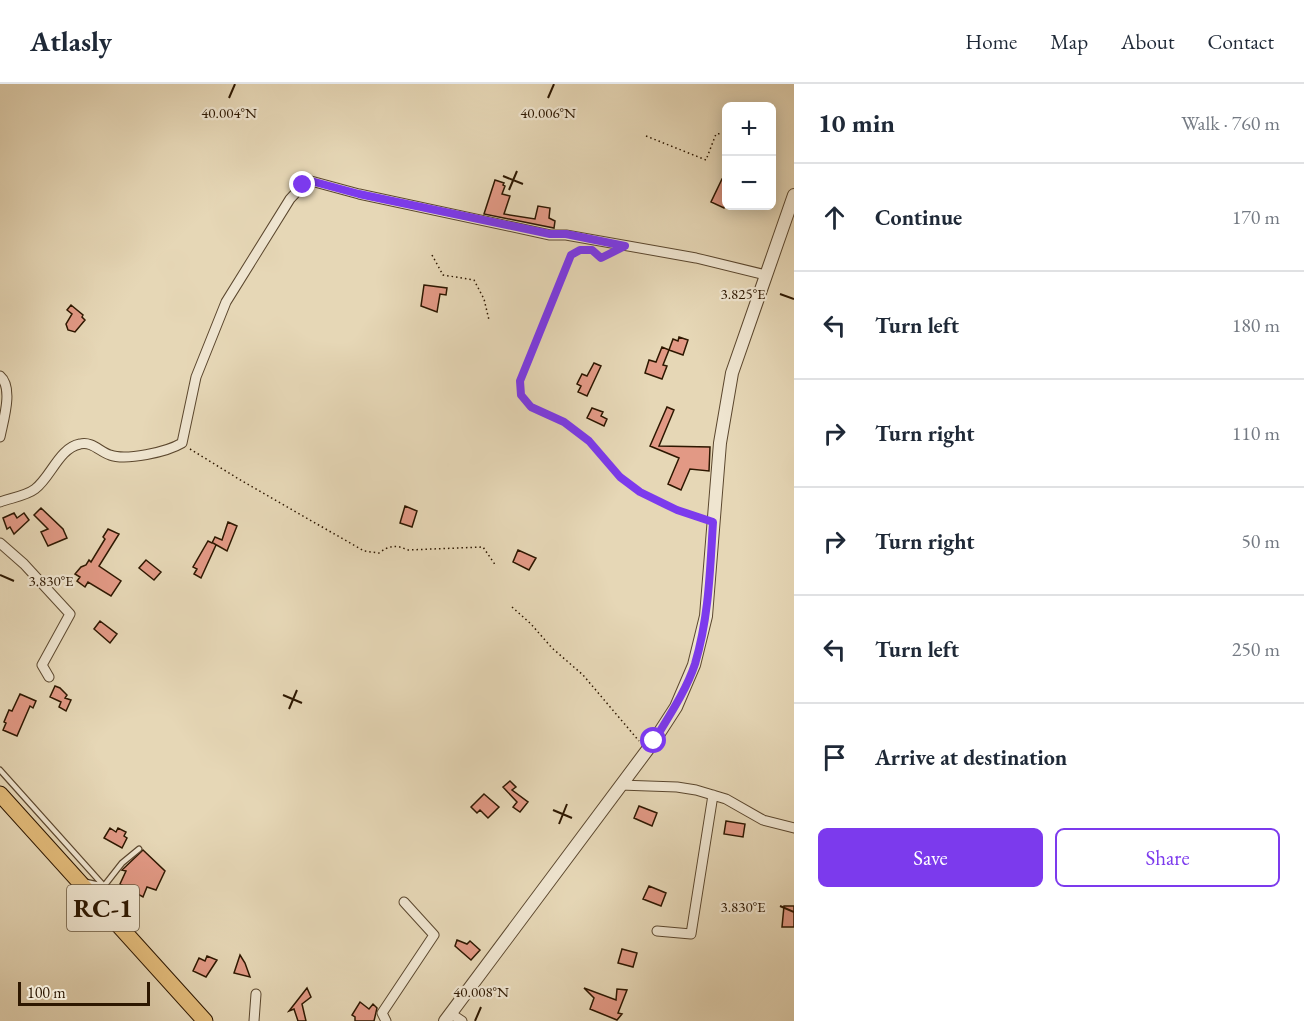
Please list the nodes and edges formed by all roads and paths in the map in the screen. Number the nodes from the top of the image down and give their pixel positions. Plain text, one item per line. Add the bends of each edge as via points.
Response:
1 (722, 133) edge
2 (646, 136) dead end
3 (794, 195) edge
4 (625, 246) junction
5 (432, 255) dead end
6 (766, 275) junction
7 (489, 320) dead end
8 (0, 376) edge
9 (0, 437) edge
10 (182, 443) junction
11 (0, 502) edge
12 (713, 522) junction
13 (0, 543) edge
14 (496, 566) dead end
15 (512, 607) dead end
16 (49, 677) dead end
17 (648, 748) junction
18 (0, 770) edge
19 (620, 785) junction
20 (0, 794) edge
21 (713, 795) junction
22 (794, 828) edge
23 (139, 849) dead end
24 (75, 878) junction
25 (104, 886) junction
26 (404, 902) dead end
27 (121, 927) junction
28 (657, 931) dead end
29 (256, 994) dead end
30 (447, 1017) edge
31 (205, 1021) edge
32 (254, 1021) edge
33 (386, 1021) edge
34 (462, 1021) edge

1 - 2 path via 716,134 706,160
3 - 6 street
4 - 6 street
4 - 10 street via 550,234 311,181 290,199 226,302 196,377
4 - 12 path via 601,258 592,250 571,255 520,381 521,395 531,407 564,422 589,441 620,477 640,492
5 - 7 path via 443,275 474,280
6 - 12 street via 732,373 720,443
8 - 9 street via 6,389
10 - 11 street via 121,458 87,443 78,444 64,454 35,489
10 - 14 path via 364,551 379,553 387,547 401,546 407,550 483,547
12 - 17 street via 706,616 694,665 676,707
13 - 16 street via 70,614 42,665
15 - 17 path via 583,675
17 - 19 street
18 - 25 lane
19 - 21 street via 677,787
19 - 30 street
20 - 24 main road, RC-1
21 - 22 street via 763,820
21 - 28 street via 691,934
23 - 25 lane
24 - 25 lane
24 - 27 main road, RC-1
25 - 27 lane
26 - 33 street via 434,935 382,1013
27 - 31 main road, RC-1
29 - 32 street
30 - 34 street

